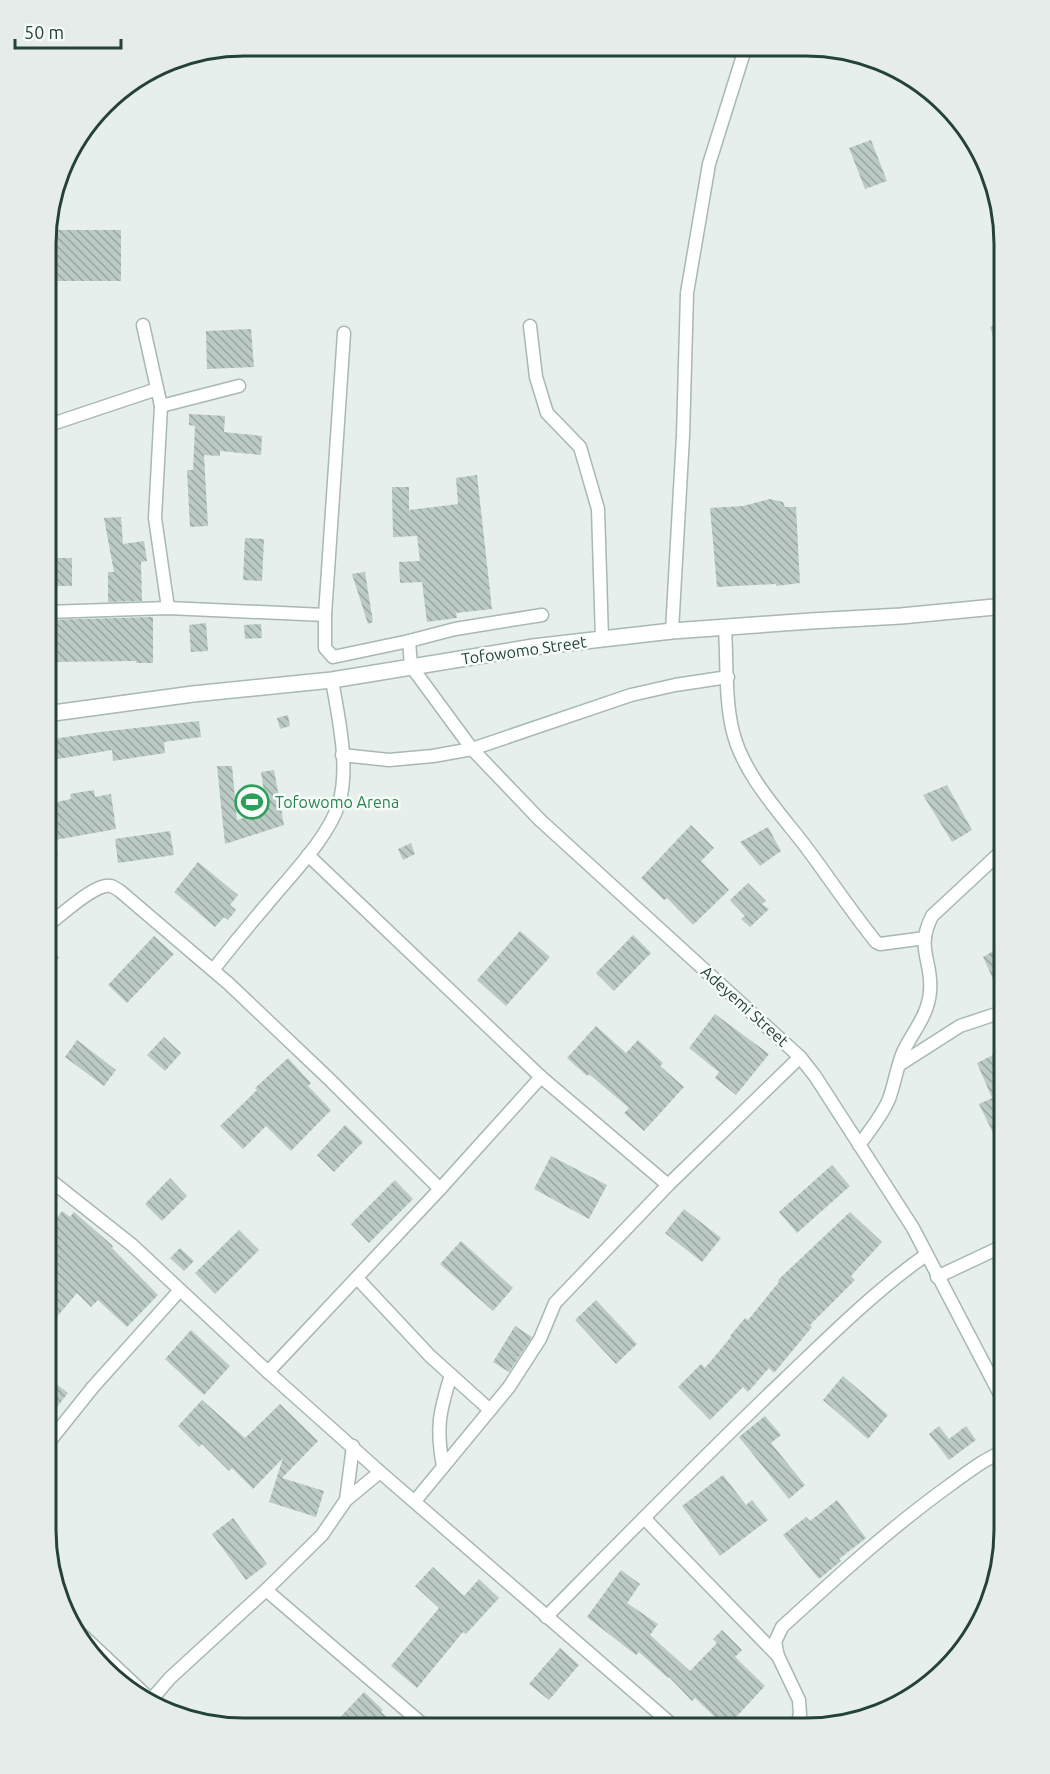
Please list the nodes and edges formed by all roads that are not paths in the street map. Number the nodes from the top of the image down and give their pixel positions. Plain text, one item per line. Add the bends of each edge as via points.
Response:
1 (743, 55) edge
2 (143, 325) dead end
3 (531, 326) dead end
4 (345, 333) dead end
5 (240, 386) dead end
6 (157, 389) junction
7 (161, 406) junction
8 (55, 423) edge
9 (994, 607) edge
10 (168, 608) junction
11 (55, 612) edge
12 (325, 615) junction
13 (542, 615) dead end
14 (725, 628) junction
15 (672, 632) junction
16 (602, 639) junction
17 (409, 641) junction
18 (411, 666) junction
19 (728, 677) junction
20 (332, 680) junction
21 (55, 713) edge
22 (472, 748) junction
23 (342, 755) junction
24 (308, 855) junction
25 (994, 858) edge
26 (55, 919) edge
27 (925, 938) junction
28 (213, 970) junction
29 (994, 1015) edge
30 (800, 1057) junction
31 (899, 1065) junction
32 (541, 1077) junction
33 (859, 1145) junction
34 (55, 1184) edge
35 (668, 1185) junction
36 (440, 1189) junction
37 (994, 1250) edge
38 (926, 1255) junction
39 (937, 1277) junction
40 (357, 1278) junction
41 (180, 1290) junction
42 (268, 1372) junction
43 (451, 1375) junction
44 (994, 1383) edge
45 (490, 1410) junction
46 (55, 1435) edge
47 (353, 1446) junction
48 (994, 1456) edge
49 (443, 1467) junction
50 (380, 1472) junction
51 (346, 1500) junction
52 (415, 1501) junction
53 (644, 1518) junction
54 (266, 1590) junction
55 (546, 1617) junction
56 (105, 1656) edge
57 (778, 1656) junction
58 (132, 1682) edge
59 (155, 1696) edge
60 (415, 1718) edge
61 (655, 1718) edge
62 (799, 1718) edge

1 - 15 street via 709,164 687,293
2 - 6 street
3 - 16 street via 536,377 546,413 580,447 598,510
4 - 12 street
5 - 7 street
6 - 7 street
6 - 8 street
7 - 10 street via 155,518
9 - 14 street, Tofowomo Street
10 - 11 street
10 - 12 street
12 - 17 street via 325,648 333,657
13 - 17 street via 454,629
14 - 15 street, Tofowomo Street
14 - 19 street
15 - 16 street, Tofowomo Street
16 - 18 street, Tofowomo Street
17 - 18 street
18 - 20 street, Tofowomo Street
18 - 22 street, Adeyemi Street
19 - 22 street via 631,695
19 - 27 street via 729,712 742,756 771,803 855,917 880,944
20 - 21 street, Tofowomo Street
20 - 23 street
22 - 23 street via 388,760
22 - 30 street, Adeyemi Street via 540,820
23 - 24 street via 339,803
24 - 28 street
24 - 32 street
25 - 27 street via 932,916
26 - 28 street via 92,892 111,886
27 - 31 street via 923,948 930,974 926,1015
28 - 36 street
29 - 31 street via 960,1026
30 - 33 street, Adeyemi Street
30 - 35 street
31 - 33 street via 889,1098
32 - 35 street
32 - 36 street
33 - 38 street, Adeyemi Street
34 - 41 street via 132,1245
35 - 45 street via 555,1303 540,1339
36 - 40 street
37 - 39 street
38 - 39 street, Adeyemi Street
38 - 53 street via 806,1360
39 - 44 street, Adeyemi Street
40 - 42 street
40 - 43 street
41 - 42 street
41 - 46 street
42 - 47 street
43 - 45 street
43 - 49 street via 440,1413 438,1441
45 - 49 street
47 - 50 street
47 - 51 street
48 - 57 street via 869,1548 782,1628 775,1642
49 - 52 street
50 - 51 street
50 - 52 street
51 - 54 street via 322,1535
52 - 55 street
53 - 55 street
53 - 57 street
54 - 59 street
54 - 60 street
55 - 61 street
56 - 58 street
57 - 62 street via 799,1700

